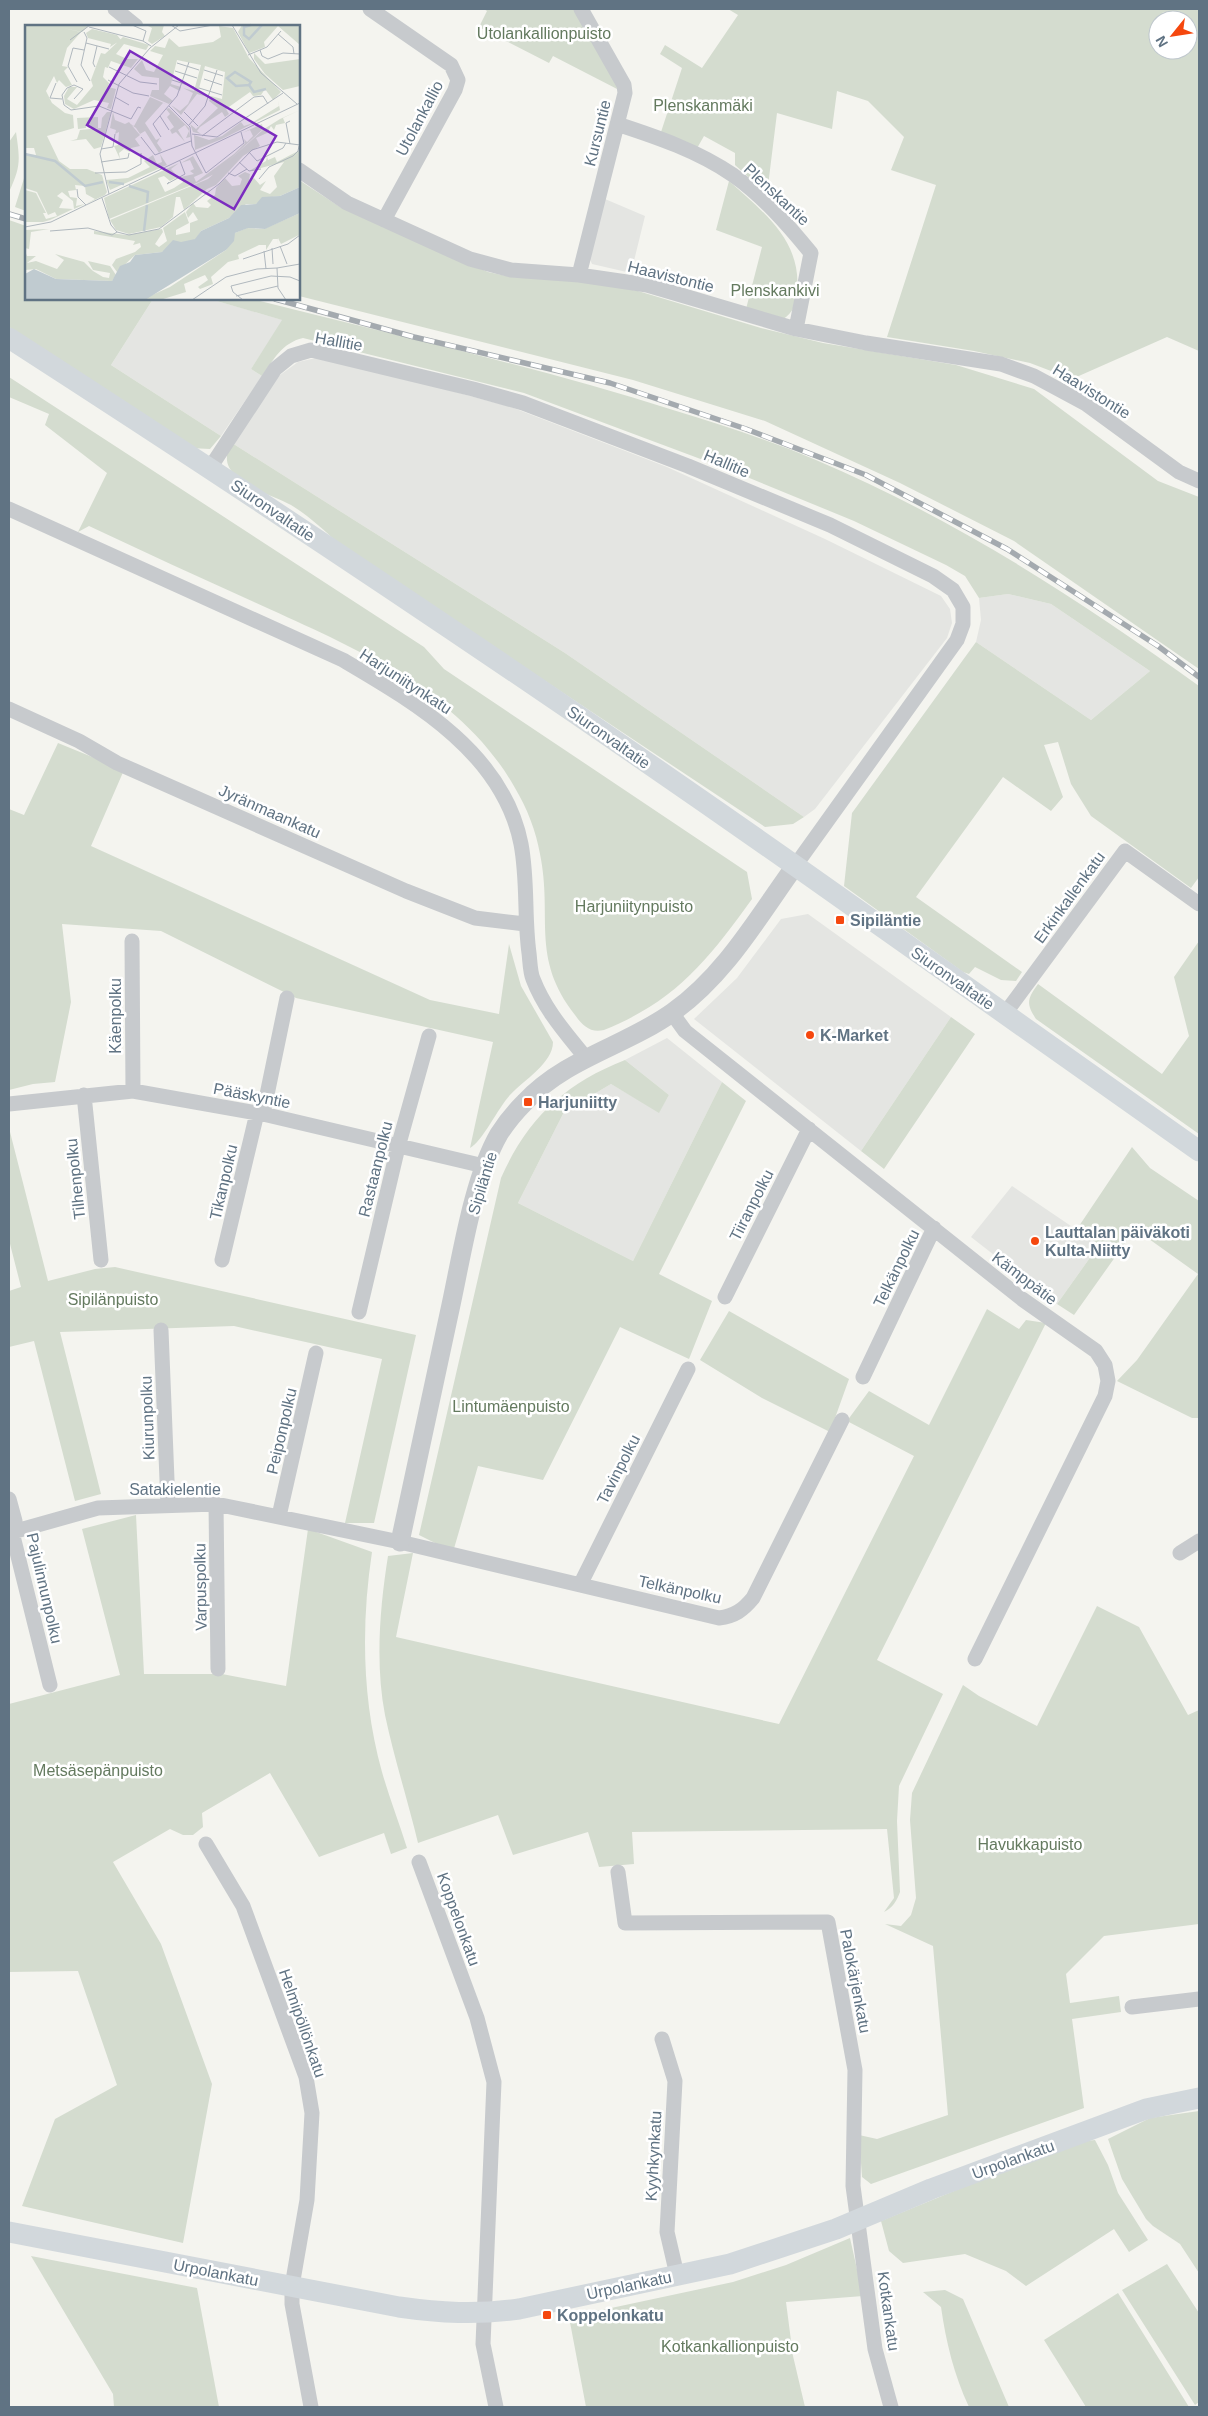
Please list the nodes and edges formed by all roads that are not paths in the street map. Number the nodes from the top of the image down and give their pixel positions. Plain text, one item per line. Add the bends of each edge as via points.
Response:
1 (115, 9) edge
2 (370, 9) edge
3 (580, 9) edge
4 (135, 25) edge
5 (617, 124) junction
6 (300, 171) edge
7 (384, 220) junction
8 (579, 274) junction
9 (796, 329) junction
10 (9, 338) edge
11 (210, 468) junction
12 (1199, 481) edge
13 (9, 509) edge
14 (9, 709) edge
15 (795, 866) junction
16 (1199, 904) edge
17 (525, 924) junction
18 (132, 941) dead end
19 (287, 998) dead end
20 (672, 1012) junction
21 (1004, 1015) junction
22 (429, 1036) dead end
23 (585, 1057) junction
24 (134, 1091) junction
25 (84, 1095) junction
26 (9, 1104) edge
27 (260, 1113) junction
28 (809, 1130) junction
29 (398, 1147) junction
30 (1199, 1151) edge
31 (484, 1166) junction
32 (934, 1228) junction
33 (101, 1260) dead end
34 (222, 1260) dead end
35 (725, 1297) dead end
36 (360, 1312) dead end
37 (162, 1330) dead end
38 (316, 1354) dead end
39 (688, 1369) dead end
40 (864, 1377) dead end
41 (842, 1420) dead end
42 (9, 1499) edge
43 (216, 1504) junction
44 (168, 1505) junction
45 (280, 1516) junction
46 (11, 1532) edge
47 (1199, 1541) edge
48 (400, 1542) junction
49 (1180, 1553) dead end
50 (580, 1585) junction
51 (975, 1659) dead end
52 (218, 1669) dead end
53 (50, 1685) dead end
54 (206, 1844) dead end
55 (420, 1862) dead end
56 (618, 1872) dead end
57 (1199, 1999) edge
58 (1132, 2007) dead end
59 (662, 2039) dead end
60 (1199, 2098) edge
61 (858, 2219) junction
62 (9, 2232) edge
63 (677, 2274) junction
64 (292, 2286) junction
65 (484, 2314) junction
66 (311, 2407) edge
67 (496, 2407) edge
68 (891, 2407) edge

1 - 4 street
2 - 7 street, Utolankallio via 451,65 458,80
3 - 5 street, Kursuntie via 624,85
5 - 8 street, Kursuntie
5 - 9 street, Plenskantie via 665,140 732,175 790,227 811,253
6 - 7 street, Haavistontie via 347,203
7 - 8 street, Haavistontie via 489,265 511,270
8 - 9 street, Haavistontie via 647,285
9 - 12 street, Haavistontie via 1001,364 1034,376 1086,404 1179,472
10 - 11 main road, Siuronvaltatie
11 - 15 main road, Siuronvaltatie
11 - 15 street, Hallitie via 275,369 291,356 310,350 523,403 822,522 933,576 953,590 963,606 963,624 957,640
13 - 17 street, Harjuniitynkatu via 343,660 440,722 466,746 493,780 509,809 520,842 526,876
14 - 17 street, Jyränmaankatu via 79,741 117,763 406,890 475,918
15 - 20 street, Sipiläntie via 723,966 696,994
15 - 21 main road, Siuronvaltatie
16 - 21 street, Erkinkallenkatu via 1125,850
17 - 23 street, Harjuniitynkatu via 532,978 552,1018
18 - 24 street, Käenpolku
19 - 27 street, Tikanpolku
20 - 23 street, Sipiläntie via 630,1038
20 - 28 street, Kämppätie via 685,1031
21 - 30 main road, Siuronvaltatie
22 - 29 street, Rastaanpolku
23 - 31 street, Sipiläntie via 546,1082 524,1102 500,1133
24 - 25 street, Pääskyntie
24 - 27 street, Pääskyntie
25 - 26 street, Pääskyntie
25 - 33 street, Tilhenpolku
27 - 29 street, Pääskyntie
27 - 34 street, Tikanpolku
28 - 32 street, Kämppätie
28 - 35 street, Tiiranpolku
29 - 31 street, Pääskyntie
29 - 36 street, Rastaanpolku
31 - 48 street, Sipiläntie
32 - 40 street, Telkänpolku
32 - 51 street, Kämppätie via 1022,1299 1096,1351 1105,1365 1108,1381 1102,1402
37 - 44 street, Kiurunpolku
38 - 45 street, Peiponpolku
39 - 50 street, Tavinpolku
41 - 50 street, Telkänpolku via 744,1609 732,1616 719,1618
42 - 46 street, Pajulinnunpolku via 15,1521
43 - 44 street, Satakielentie
43 - 45 street, Satakielentie
43 - 52 street, Varpuspolku
44 - 46 street, Satakielentie via 98,1508
45 - 48 street, Satakielentie
46 - 53 street, Pajulinnunpolku
47 - 49 street
48 - 50 street, Telkänpolku
54 - 64 street, Helmipöllönkatu via 243,1906 306,2077 312,2113 307,2193
55 - 65 street, Koppelonkatu via 477,2018 494,2082
56 - 61 street, Palokärjenkatu via 625,1923 828,1922 855,2070 852,2173
57 - 58 street
59 - 63 street, Kyyhkynkatu via 675,2081 667,2232
60 - 61 main road, Urpolankatu via 1146,2109
61 - 63 main road, Urpolankatu via 730,2264
61 - 68 street, Kotkankatu via 875,2349
62 - 64 main road, Urpolankatu
63 - 65 main road, Urpolankatu
64 - 65 main road, Urpolankatu via 424,2310
64 - 66 street, Helmipöllönkatu via 292,2304
65 - 67 street, Koppelonkatu via 483,2344

